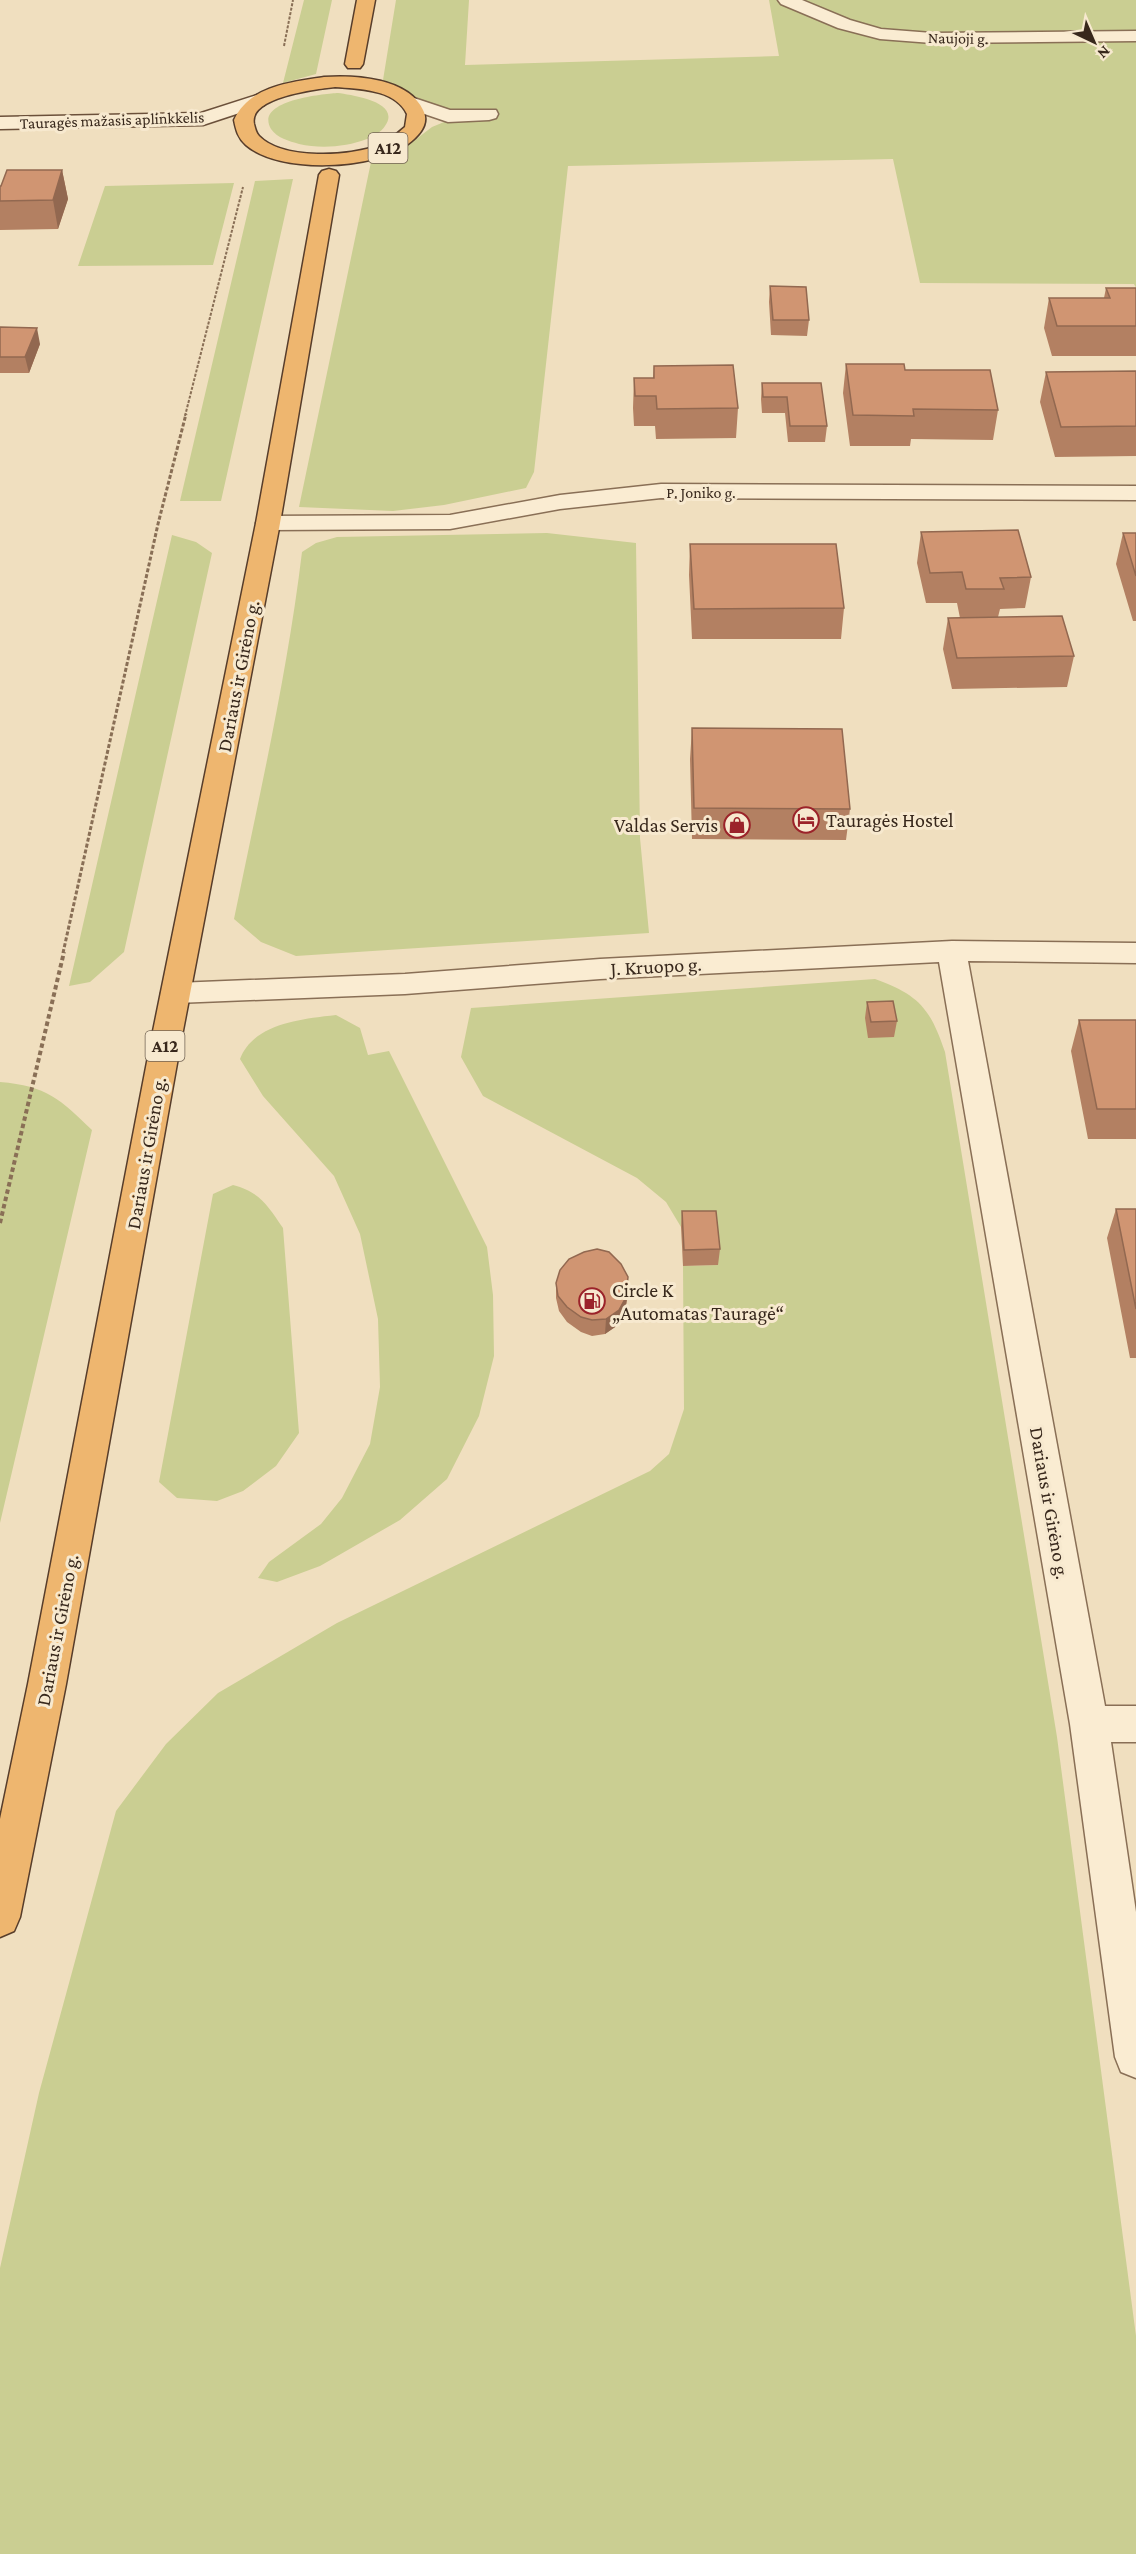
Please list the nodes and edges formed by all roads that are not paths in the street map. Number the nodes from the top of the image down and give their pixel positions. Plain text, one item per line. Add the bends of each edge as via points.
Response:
1 (366, 0) edge
2 (787, 0) edge
3 (1136, 36) edge
4 (354, 64) junction
5 (311, 83) junction
6 (380, 87) junction
7 (257, 101) junction
8 (411, 104) junction
9 (489, 114) dead end
10 (448, 116) junction
11 (203, 119) junction
12 (0, 123) edge
13 (412, 131) junction
14 (247, 135) junction
15 (371, 154) junction
16 (289, 156) junction
17 (329, 175) junction
18 (1136, 494) edge
19 (268, 524) junction
20 (952, 951) junction
21 (1136, 953) edge
22 (176, 993) junction
23 (1089, 1724) junction
24 (1136, 1724) edge
25 (0, 1917) edge
26 (1136, 2057) edge

1 - 4 highway
2 - 3 street, Naujoji g. via 880,34 980,38
4 - 5 highway
4 - 6 highway via 363,77
5 - 6 highway
5 - 7 highway
6 - 8 highway
7 - 11 street, Tauragės mažasis aplinkkelis
7 - 14 highway via 243,124
8 - 10 street
8 - 13 highway, A12 via 417,118
9 - 10 street
10 - 13 street
11 - 12 street, Tauragės mažasis aplinkkelis
11 - 14 street
13 - 15 highway, A12
14 - 16 highway, A12 via 264,147
15 - 16 highway, A12 via 330,159
15 - 17 highway, A12
16 - 17 highway, A12
17 - 19 highway, Dariaus ir Girėno g. / A12
18 - 19 street, P. Joniko g. via 661,491 560,502 450,522
19 - 22 highway, Dariaus ir Girėno g. / A12
20 - 21 street, J. Kruopo g.
20 - 22 street, J. Kruopo g. via 600,969 405,984
20 - 23 street, Dariaus ir Girėno g.
22 - 25 highway, Dariaus ir Girėno g. / A12
23 - 24 street
23 - 26 street, Dariaus ir Girėno g.

